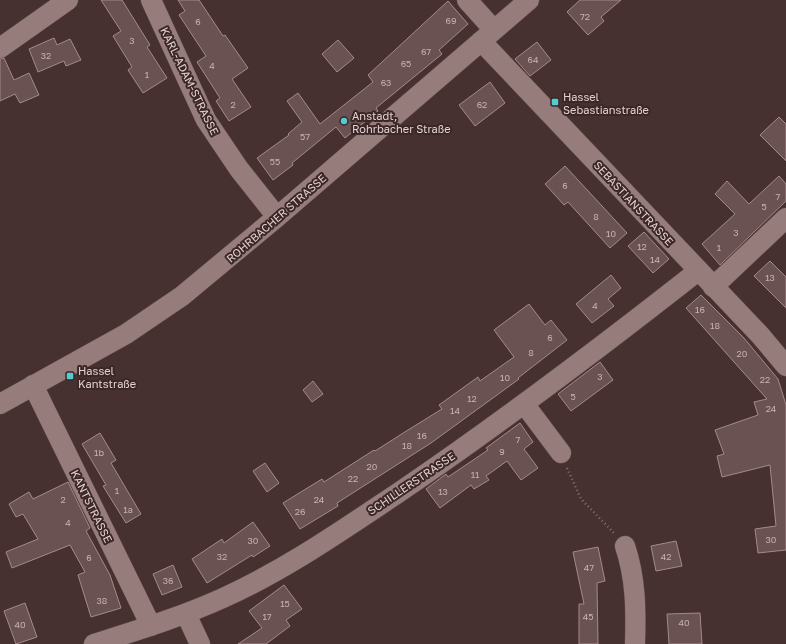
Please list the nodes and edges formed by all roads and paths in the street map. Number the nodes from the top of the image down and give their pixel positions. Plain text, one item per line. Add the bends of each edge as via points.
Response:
1 (68, 0) edge
2 (151, 0) edge
3 (467, 0) edge
4 (529, 0) edge
5 (488, 36) junction
6 (0, 48) edge
7 (277, 217) junction
8 (786, 218) edge
9 (698, 271) junction
10 (713, 287) junction
11 (786, 366) edge
12 (33, 385) junction
13 (0, 404) edge
14 (525, 405) junction
15 (561, 453) joint
16 (625, 546) joint
17 (186, 614) junction
18 (151, 626) junction
19 (94, 644) edge
20 (200, 644) edge
21 (635, 644) edge

1 - 6 street
2 - 7 street, KARL-ADAM-STRASSE via 206,120 239,169
3 - 5 street, SEBASTIANSTRASSE
4 - 5 street, ROHRBACHER STRASSE
5 - 7 street, ROHRBACHER STRASSE
5 - 9 street, SEBASTIANSTRASSE
7 - 12 street, ROHRBACHER STRASSE via 207,277 161,311 126,334
8 - 10 street
9 - 10 street, SEBASTIANSTRASSE
9 - 14 street, SCHILLERSTRASSE
10 - 11 street, SEBASTIANSTRASSE
12 - 13 street, ROHRBACHER STRASSE
12 - 18 street, KANTSTRASSE
14 - 15 street
14 - 17 street, SCHILLERSTRASSE via 310,550 272,573
15 - 16 path via 581,499
16 - 21 street via 635,587
17 - 18 street, SCHILLERSTRASSE
17 - 20 street
18 - 19 street, SCHILLERSTRASSE

